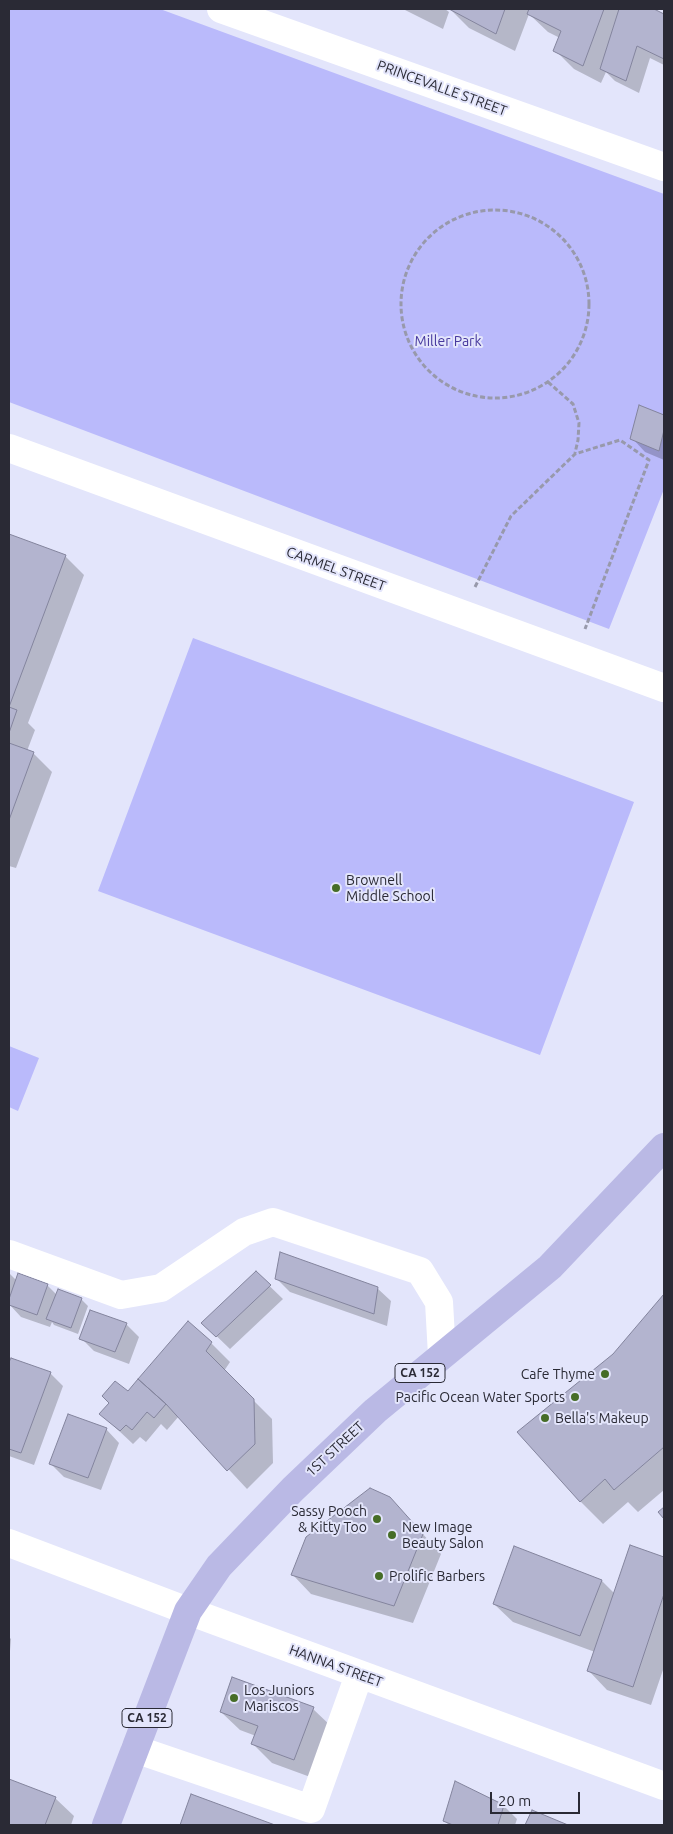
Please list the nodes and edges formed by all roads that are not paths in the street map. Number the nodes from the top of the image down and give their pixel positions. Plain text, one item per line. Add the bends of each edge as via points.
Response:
1 (221, 9) edge
2 (664, 167) edge
3 (9, 448) edge
4 (664, 688) edge
5 (664, 1147) edge
6 (9, 1254) edge
7 (442, 1355) junction
8 (9, 1543) edge
9 (188, 1611) junction
10 (360, 1674) junction
11 (135, 1749) junction
12 (664, 1786) edge
13 (106, 1825) edge

1 - 2 street, PRINCEVALLE STREET
3 - 4 street, CARMEL STREET
5 - 7 main road, 1ST STREET / CA 152 via 550,1267
6 - 7 street via 120,1295 161,1288 244,1232 274,1222 420,1272 438,1302
7 - 9 main road, 1ST STREET / CA 152 via 375,1411 293,1489 219,1566
8 - 9 street, HANNA STREET
9 - 10 street, HANNA STREET
9 - 11 main road, 1ST STREET / CA 152
10 - 11 street via 311,1809
10 - 12 street, HANNA STREET
11 - 13 main road, 1ST STREET / CA 152

